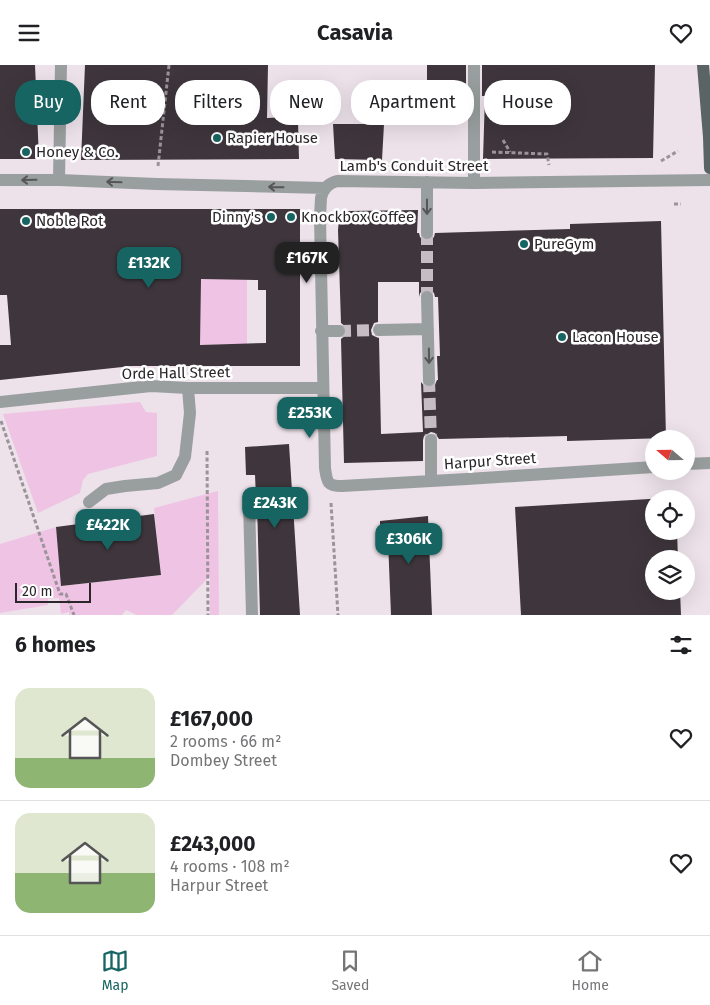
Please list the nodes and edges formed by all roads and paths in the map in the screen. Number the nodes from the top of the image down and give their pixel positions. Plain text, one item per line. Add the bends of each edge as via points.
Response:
1 (61, 65) edge
2 (169, 65) edge
3 (474, 65) edge
4 (703, 65) edge
5 (503, 139) dead end
6 (678, 151) dead end
7 (501, 152) dead end
8 (511, 153) junction
9 (660, 161) dead end
10 (549, 165) dead end
11 (710, 168) edge
12 (59, 179) junction
13 (0, 180) edge
14 (710, 180) edge
15 (427, 181) junction
16 (474, 183) junction
17 (157, 184) junction
18 (325, 188) junction
19 (674, 204) dead end
20 (681, 204) dead end
21 (427, 233) tunnel mouth
22 (427, 297) tunnel mouth
23 (428, 329) junction
24 (379, 330) tunnel mouth
25 (321, 331) junction
26 (339, 331) tunnel mouth
27 (429, 380) tunnel mouth
28 (188, 388) junction
29 (323, 388) junction
30 (0, 401) edge
31 (0, 418) edge
32 (431, 440) tunnel mouth
33 (207, 443) dead end
34 (710, 463) edge
35 (695, 464) edge
36 (645, 468) edge
37 (431, 481) junction
38 (329, 483) junction
39 (89, 502) dead end
40 (249, 502) dead end
41 (74, 615) edge
42 (208, 615) edge
43 (252, 615) edge
44 (338, 615) edge

1 - 12 street
2 - 17 path
3 - 16 street
4 - 11 main road
5 - 8 path
6 - 9 path
7 - 8 path
8 - 10 path via 547,154
12 -> 13 street, Lamb's Conduit Street
17 -> 12 street, Lamb's Conduit Street
14 - 16 street, Lamb's Conduit Street
15 - 16 street, Lamb's Conduit Street
15 - 18 street, Lamb's Conduit Street via 337,181
15 -> 21 street
18 -> 17 street, Lamb's Conduit Street
18 - 25 street via 320,217
19 - 20 path
22 - 23 street
23 - 24 street
23 -> 27 street
25 - 26 street
25 - 29 street
28 - 29 street, Orde Hall Street
28 - 30 street, Orde Hall Street via 150,386
28 - 39 street via 190,413 186,457 176,475 158,483 106,489
29 - 38 street via 325,468
31 - 41 path via 60,594 66,594
32 - 37 street
33 - 42 path
34 - 35 street
36 - 37 street, Harpur Street
37 - 38 street, Harpur Street via 342,486
38 - 44 path
40 - 43 street

